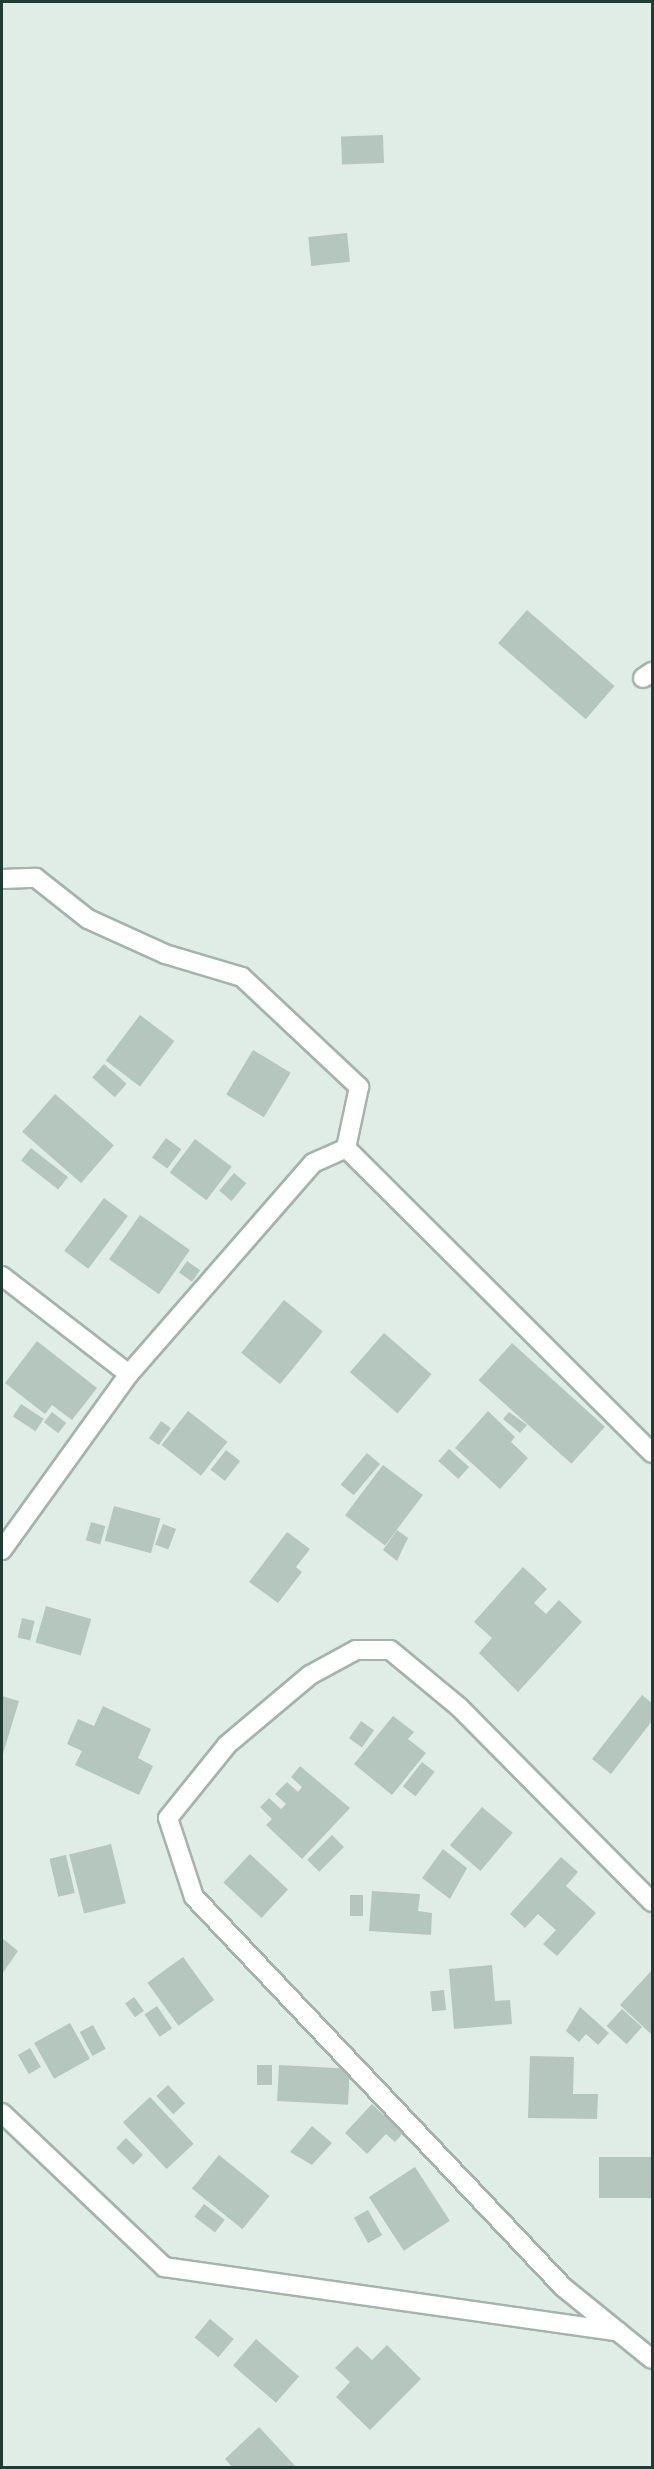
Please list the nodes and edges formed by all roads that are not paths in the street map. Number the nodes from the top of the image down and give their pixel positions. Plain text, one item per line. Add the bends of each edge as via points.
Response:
1 (2, 879) edge
2 (346, 1148) junction
3 (2, 1276) edge
4 (129, 1374) junction
5 (652, 1453) edge
6 (2, 1550) edge
7 (652, 1902) edge
8 (2, 2113) edge
9 (620, 2332) junction
10 (652, 2360) edge

1 - 2 street via 36,878 88,919 165,954 242,977 358,1087
2 - 4 street via 313,1163
2 - 5 street
3 - 4 street
4 - 6 street
7 - 9 street via 459,1707 390,1650 356,1650 310,1675 227,1745 168,1818 194,1897 555,2279
8 - 9 street via 164,2267
9 - 10 street

